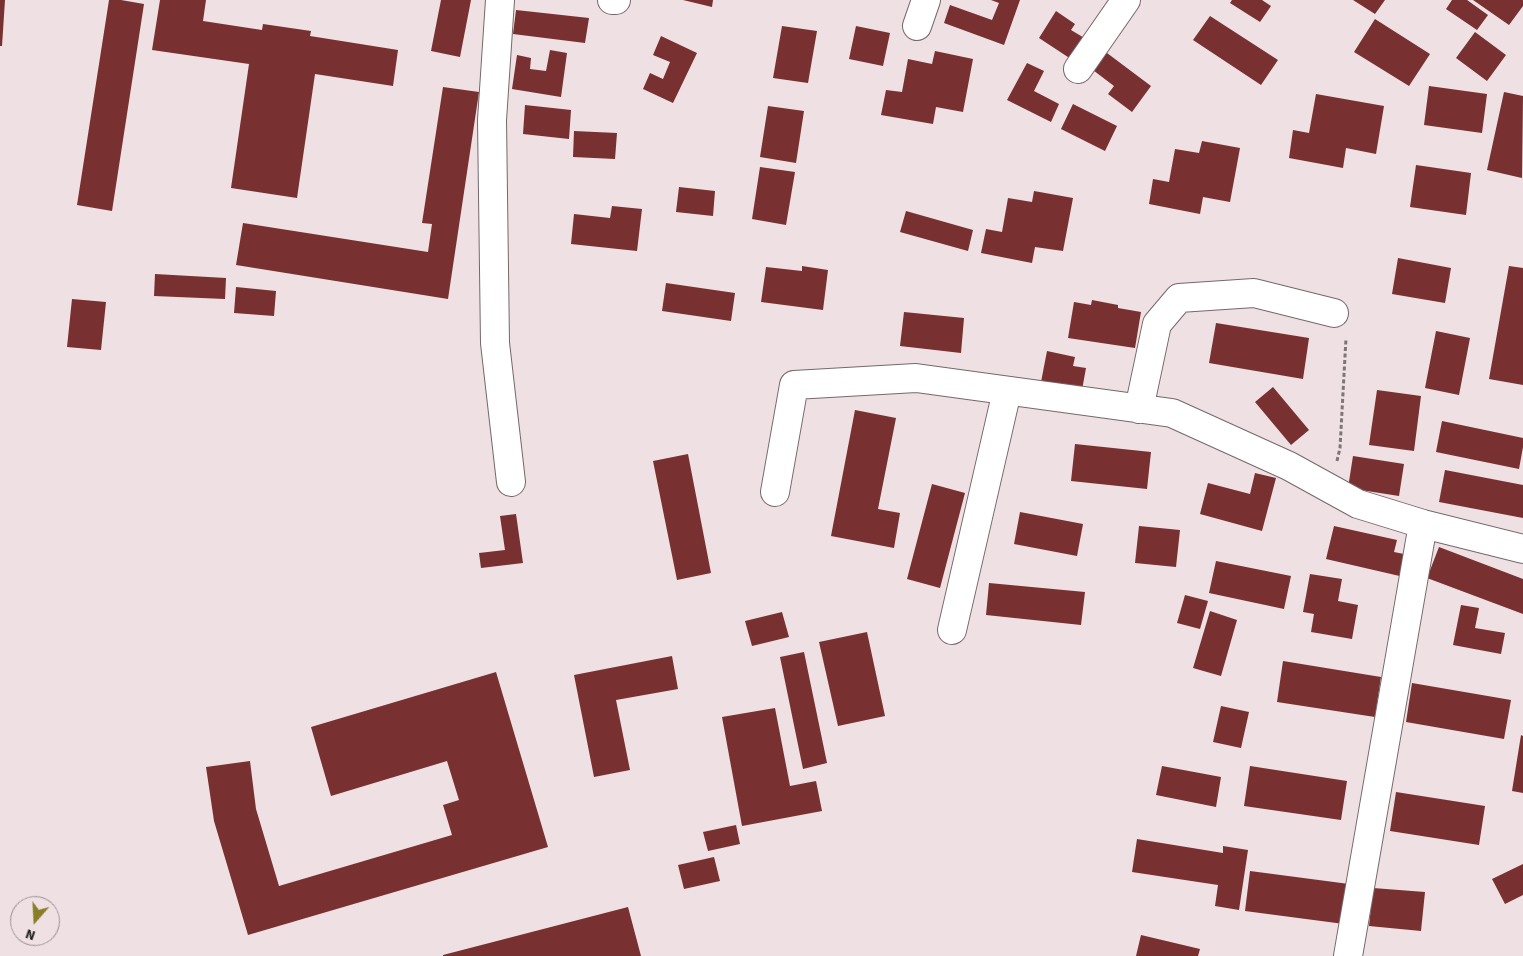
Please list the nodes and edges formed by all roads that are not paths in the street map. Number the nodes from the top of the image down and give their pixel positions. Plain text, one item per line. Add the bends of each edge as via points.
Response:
1 (500, 0) edge
2 (612, 0) edge
3 (616, 0) edge
4 (926, 0) edge
5 (1126, 0) edge
6 (917, 26) dead end
7 (1078, 69) dead end
8 (1334, 312) road end
9 (1007, 391) junction
10 (1139, 409) junction
11 (512, 482) dead end
12 (775, 492) dead end
13 (1423, 524) junction
14 (1523, 549) edge
15 (952, 630) dead end
16 (1348, 956) edge

1 - 11 street via 492,120 496,343
2 - 3 street
4 - 6 street
5 - 7 street
8 - 10 street via 1254,293 1179,298 1157,324
9 - 10 street
9 - 12 street via 916,378 794,385
9 - 15 street
10 - 13 street via 1172,413 1289,466 1358,504
13 - 14 street
13 - 16 street

